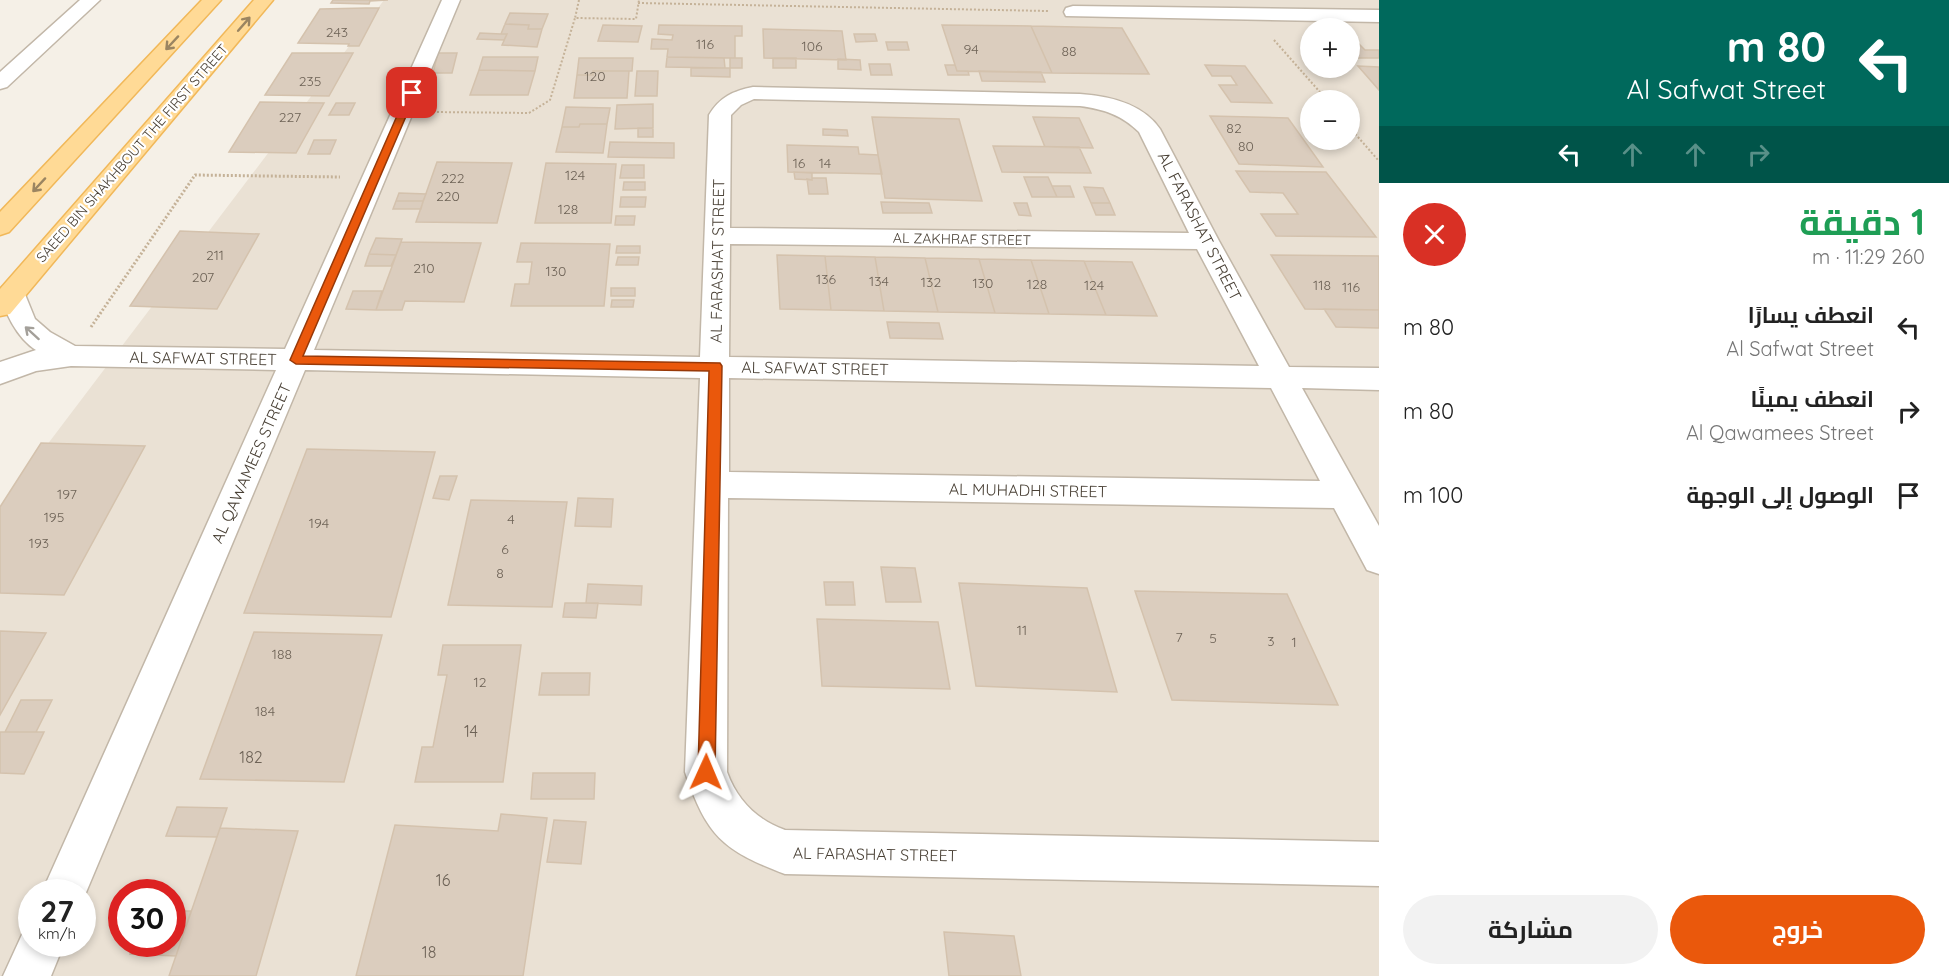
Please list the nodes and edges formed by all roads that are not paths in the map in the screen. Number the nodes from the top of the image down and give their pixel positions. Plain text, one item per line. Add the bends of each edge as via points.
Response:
1 (91, 0) edge
2 (212, 0) edge
3 (264, 0) edge
4 (451, 0) edge
5 (1074, 12) road end
6 (1379, 16) edge
7 (0, 83) edge
8 (0, 227) edge
9 (717, 236) junction
10 (1206, 242) junction
11 (6, 300) edge
12 (71, 357) junction
13 (296, 360) junction
14 (716, 366) junction
15 (0, 373) edge
16 (1279, 377) junction
17 (1379, 379) edge
18 (714, 485) junction
19 (1343, 495) junction
20 (1379, 559) edge
21 (1379, 864) edge
22 (70, 879) edge
23 (35, 957) edge
24 (27, 976) edge

1 - 7 street
2 -> 8 main road
11 -> 3 main road, SAEED BIN SHAKHBOUT THE FIRST STREET
4 - 13 street, AL QAWAMEES STREET
5 - 6 street
9 - 10 street, AL ZAKHRAF STREET
9 - 10 street, AL FARASHAT STREET via 720,115 730,101 753,93 1080,100 1122,108 1139,117 1149,129
9 - 14 street, AL FARASHAT STREET
10 - 16 street, AL FARASHAT STREET
12 -> 11 street, AL SAFWAT STREET via 31,334
12 - 13 street, AL SAFWAT STREET
12 - 15 street, AL SAFWAT STREET via 33,362
13 - 14 street, AL SAFWAT STREET
13 - 22 street, AL QAWAMEES STREET
14 - 16 street, AL SAFWAT STREET
14 - 18 street, AL FARASHAT STREET
16 - 17 street, AL SAFWAT STREET
16 - 19 street, AL FARASHAT STREET
18 - 19 street, AL MUHADHI STREET
18 - 21 street, AL FARASHAT STREET via 706,772 715,799 733,823 757,842 785,852
19 - 20 street, AL FARASHAT STREET
23 - 24 street

